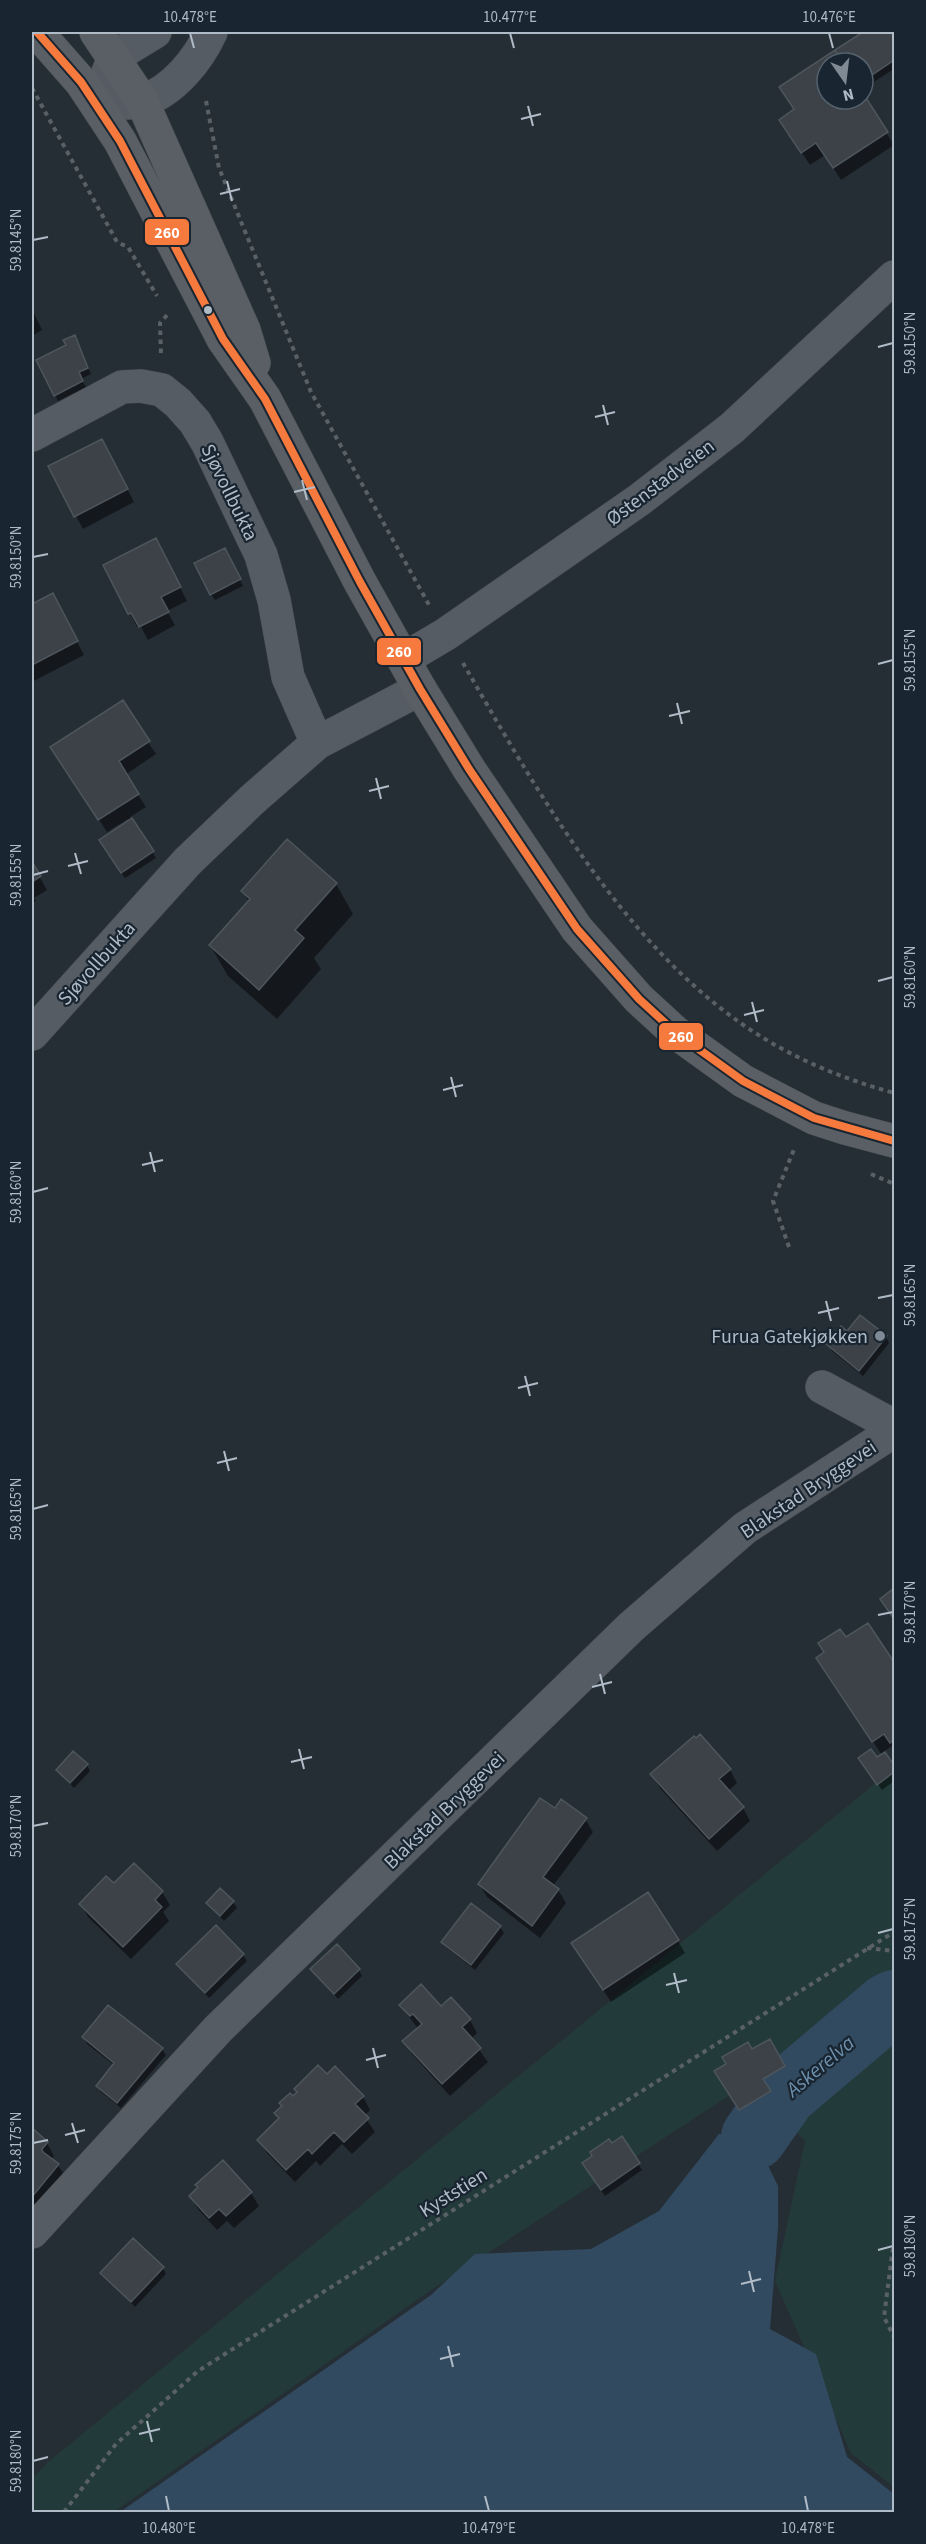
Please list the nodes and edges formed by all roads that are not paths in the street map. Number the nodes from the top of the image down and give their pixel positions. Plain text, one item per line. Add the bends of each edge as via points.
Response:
1 (37, 32) edge
2 (155, 32) edge
3 (211, 32) edge
4 (105, 44) edge
5 (142, 101) junction
6 (96, 103) junction
7 (894, 278) edge
8 (265, 399) junction
9 (32, 435) edge
10 (404, 659) junction
11 (420, 689) junction
12 (317, 743) junction
13 (32, 1034) edge
14 (894, 1141) edge
15 (822, 1387) dead end
16 (894, 1426) edge
17 (894, 1431) edge
18 (32, 2232) edge

1 - 6 main road
2 - 4 street
3 - 5 street via 187,70 168,87
4 - 5 main road
4 - 6 street
5 - 6 street
5 - 8 main road via 244,330
6 - 8 main road via 120,141 223,339
7 - 10 street, Østenstadveien via 732,428 639,500
8 - 10 main road
9 - 12 street, Sjøvollbukta via 122,387 162,390 178,403 207,442 261,555 288,677
10 - 11 main road
11 - 12 street, Sjøvollbukta
11 - 14 main road via 562,908 646,1006 683,1039 743,1082 814,1118
12 - 13 street, Sjøvollbukta via 188,861
15 - 16 street
17 - 18 street, Blakstad Bryggevei via 745,1528 631,1627 218,2029

